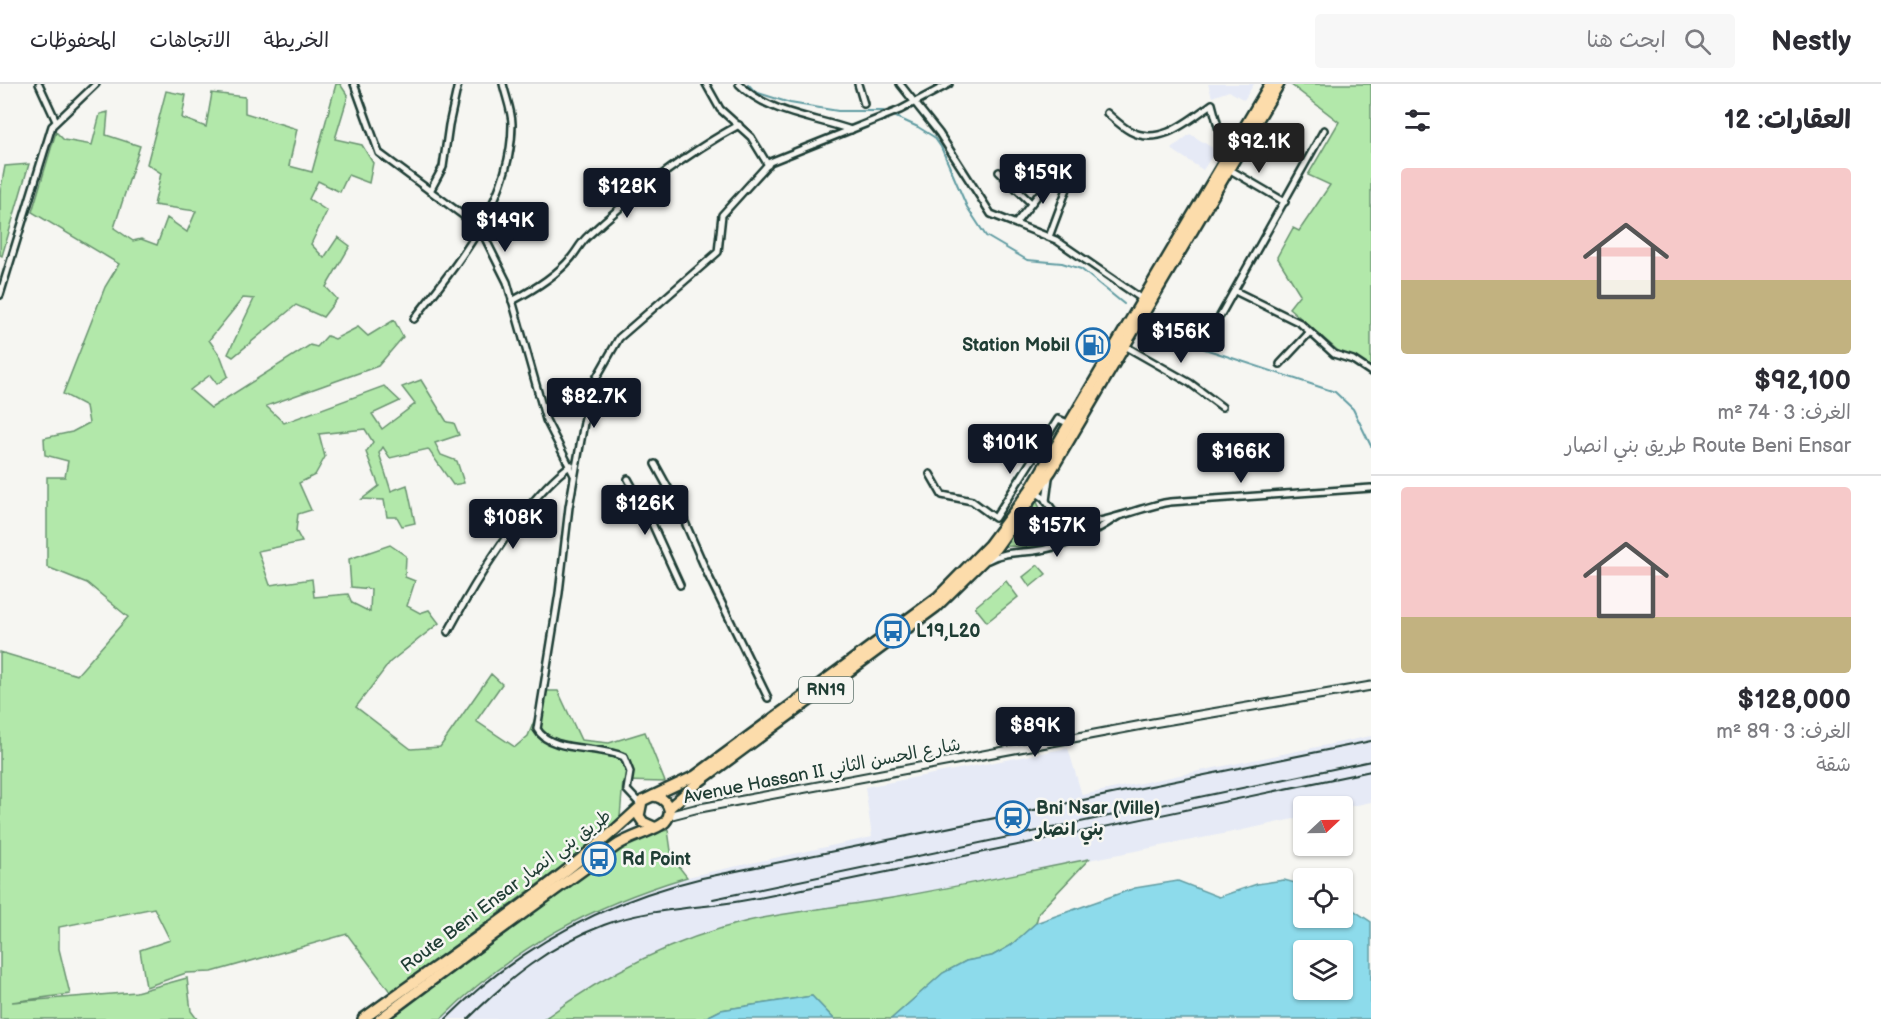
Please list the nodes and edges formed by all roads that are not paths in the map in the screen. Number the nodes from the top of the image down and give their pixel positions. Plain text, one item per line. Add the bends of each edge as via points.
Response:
1 (39, 84) edge
2 (96, 84) edge
3 (354, 84) edge
4 (458, 84) edge
5 (503, 84) edge
6 (706, 84) edge
7 (739, 84) edge
8 (858, 84) edge
9 (900, 84) edge
10 (949, 84) edge
11 (1270, 84) edge
12 (1279, 84) edge
13 (917, 102) junction
14 (864, 104) dead end
15 (1107, 113) dead end
16 (56, 121) junction
17 (739, 125) junction
18 (851, 130) junction
19 (1324, 130) dead end
20 (1230, 152) junction
21 (768, 165) junction
22 (1226, 167) junction
23 (999, 172) dead end
24 (430, 191) junction
25 (1030, 202) junction
26 (1285, 202) junction
27 (1016, 223) junction
28 (480, 228) junction
29 (1049, 237) junction
30 (1235, 291) junction
31 (0, 295) edge
32 (512, 301) junction
33 (1145, 301) junction
34 (1220, 315) dead end
35 (414, 319) dead end
36 (1309, 333) junction
37 (1124, 345) junction
38 (1280, 364) dead end
39 (1371, 372) edge
40 (1222, 407) dead end
41 (1068, 423) junction
42 (577, 463) junction
43 (655, 464) dead end
44 (569, 466) junction
45 (1051, 471) junction
46 (930, 474) dead end
47 (574, 475) junction
48 (628, 479) dead end
49 (1371, 488) edge
50 (1033, 491) junction
51 (1011, 496) junction
52 (1020, 502) junction
53 (1047, 503) junction
54 (1118, 516) junction
55 (993, 547) junction
56 (1007, 553) junction
57 (979, 567) junction
58 (680, 585) dead end
59 (448, 632) dead end
60 (1371, 686) edge
61 (768, 698) dead end
62 (653, 796) junction
63 (640, 806) junction
64 (669, 812) junction
65 (654, 827) junction
66 (363, 1019) edge
67 (380, 1019) edge

1 - 16 street
2 - 16 street
3 - 24 street via 379,153
4 - 24 street via 443,167
5 - 28 street via 512,122 510,150
6 - 17 street via 720,109
7 - 18 street via 752,97 799,116
8 - 14 street
9 - 13 street
10 - 13 street
11 - 20 highway, RN19
12 - 22 highway, RN19
13 - 18 street
13 - 27 street via 991,214
15 - 20 street via 1130,132 1157,136 1168,134 1212,104
16 - 31 street
17 - 21 street
17 - 32 street via 707,142 654,183 586,237 562,266
18 - 21 street
19 - 26 street
20 - 22 highway, RN19
21 - 42 street via 722,215 718,252 619,338 590,389
22 - 26 street
22 - 33 highway, RN19
23 - 25 street
24 - 28 street
25 - 27 street
25 - 29 street via 1054,175 1068,186
26 - 30 street
27 - 29 street
28 - 32 street via 507,282
28 - 35 street
29 - 33 street
30 - 34 street
30 - 36 street via 1300,323
32 - 44 street via 546,420
33 - 37 highway, RN19
33 - 41 highway, RN19
36 - 38 street
36 - 39 street via 1334,354
37 - 40 street via 1190,383
37 - 45 highway, RN19
41 - 50 highway, RN19
41 - 51 street via 1058,419
42 - 44 street
42 - 47 street
43 - 61 street
44 - 47 street
44 - 59 street via 524,513
45 - 50 highway, RN19
45 - 53 street
46 - 51 street via 942,495 972,501 992,518 998,516
47 - 63 street via 537,729 551,742 624,757 630,772 627,790
48 - 58 street
49 - 54 street via 1170,502 1146,505
50 - 52 highway, RN19
50 - 53 street
50 - 55 highway, RN19
51 - 52 street
52 - 55 highway, RN19
53 - 54 street via 1053,515 1071,524
54 - 56 street via 1094,532 1065,543
55 - 56 street
55 - 57 highway, RN19
55 - 62 highway, RN19 via 910,618 695,776
56 - 57 street
57 - 64 highway, RN19 via 936,607 700,781
60 - 64 street, Avenue Hassan II شارع الحسن الثاني
62 - 63 highway, RN19
62 - 64 highway via 662,798
63 - 65 highway via 643,822
63 - 66 highway, Route Beni Ensar طريق بني انصار / RN19 via 585,855
64 - 65 highway, RN19 via 663,824
65 - 67 highway, Route Beni Ensar طريق بني انصار / RN19 via 618,844

